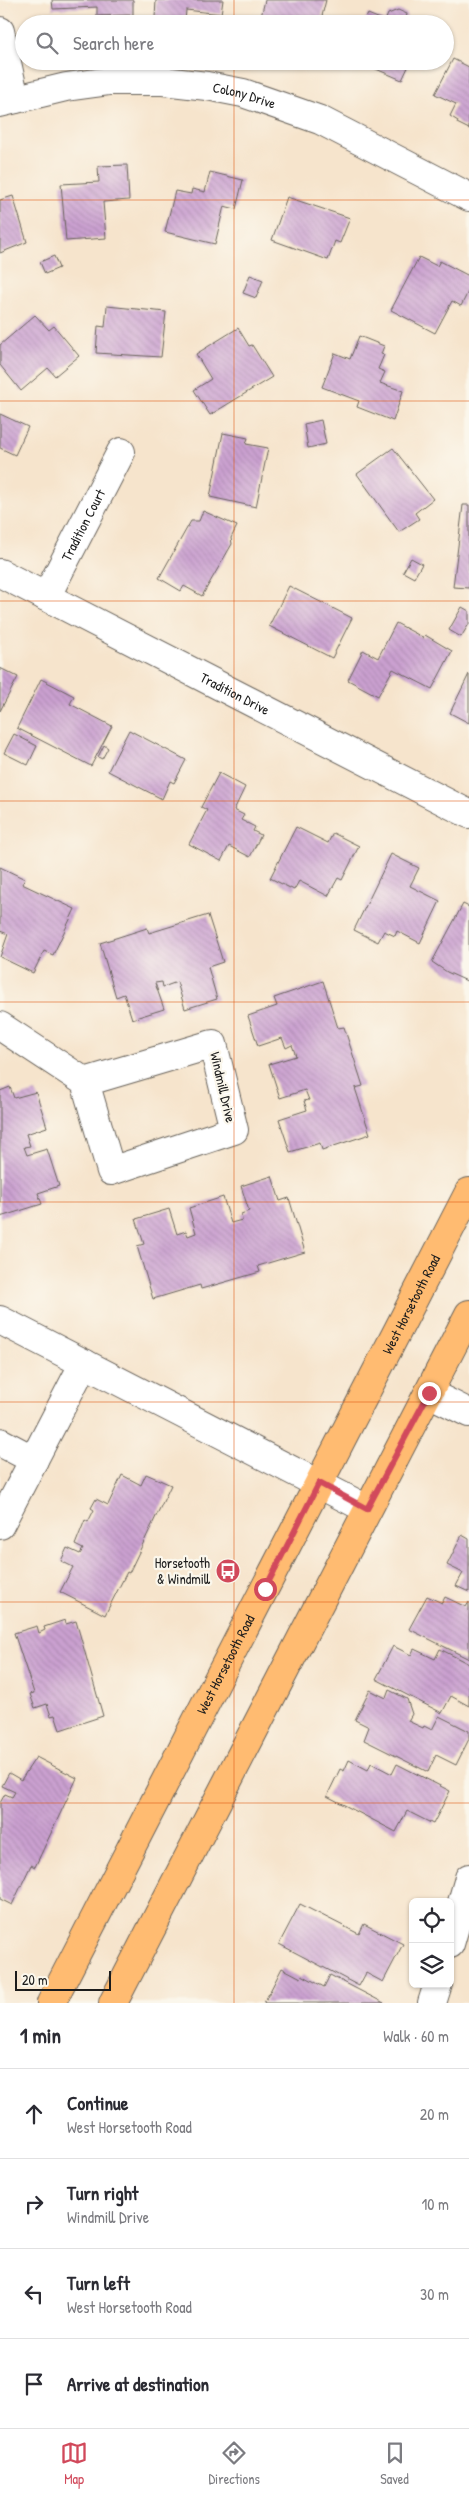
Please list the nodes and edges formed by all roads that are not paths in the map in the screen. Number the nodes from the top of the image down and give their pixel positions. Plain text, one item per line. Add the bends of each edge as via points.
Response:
1 (0, 31) edge
2 (7, 101) edge
3 (469, 197) edge
4 (121, 452) dead end
5 (0, 573) edge
6 (46, 597) junction
7 (469, 814) edge
8 (0, 1026) edge
9 (85, 1082) junction
10 (469, 1192) edge
11 (469, 1314) edge
12 (0, 1320) edge
13 (84, 1363) junction
14 (429, 1393) junction
15 (469, 1413) edge
16 (0, 1442) edge
17 (34, 1460) junction
18 (319, 1483) junction
19 (367, 1509) junction
20 (0, 1525) edge
21 (469, 1878) edge
22 (450, 1943) edge
23 (437, 1988) edge
24 (51, 2003) edge
25 (113, 2003) edge
26 (432, 2003) edge

1 - 2 street
2 - 3 street, Colony Drive via 110,81 162,81 243,93 320,120
4 - 6 street, Tradition Court
5 - 6 street, Tradition Drive
6 - 7 street, Tradition Drive
8 - 9 street
9 - 9 street, Windmill Drive via 111,1171 234,1130 213,1044
10 - 18 main road, West Horsetooth Road
11 - 14 main road
12 - 13 street
13 - 17 street
13 - 18 street
14 - 15 street
14 - 19 main road
16 - 17 street
17 - 20 street
18 - 19 street
18 - 24 main road, West Horsetooth Road
19 - 25 main road
21 - 22 street
23 - 26 street

